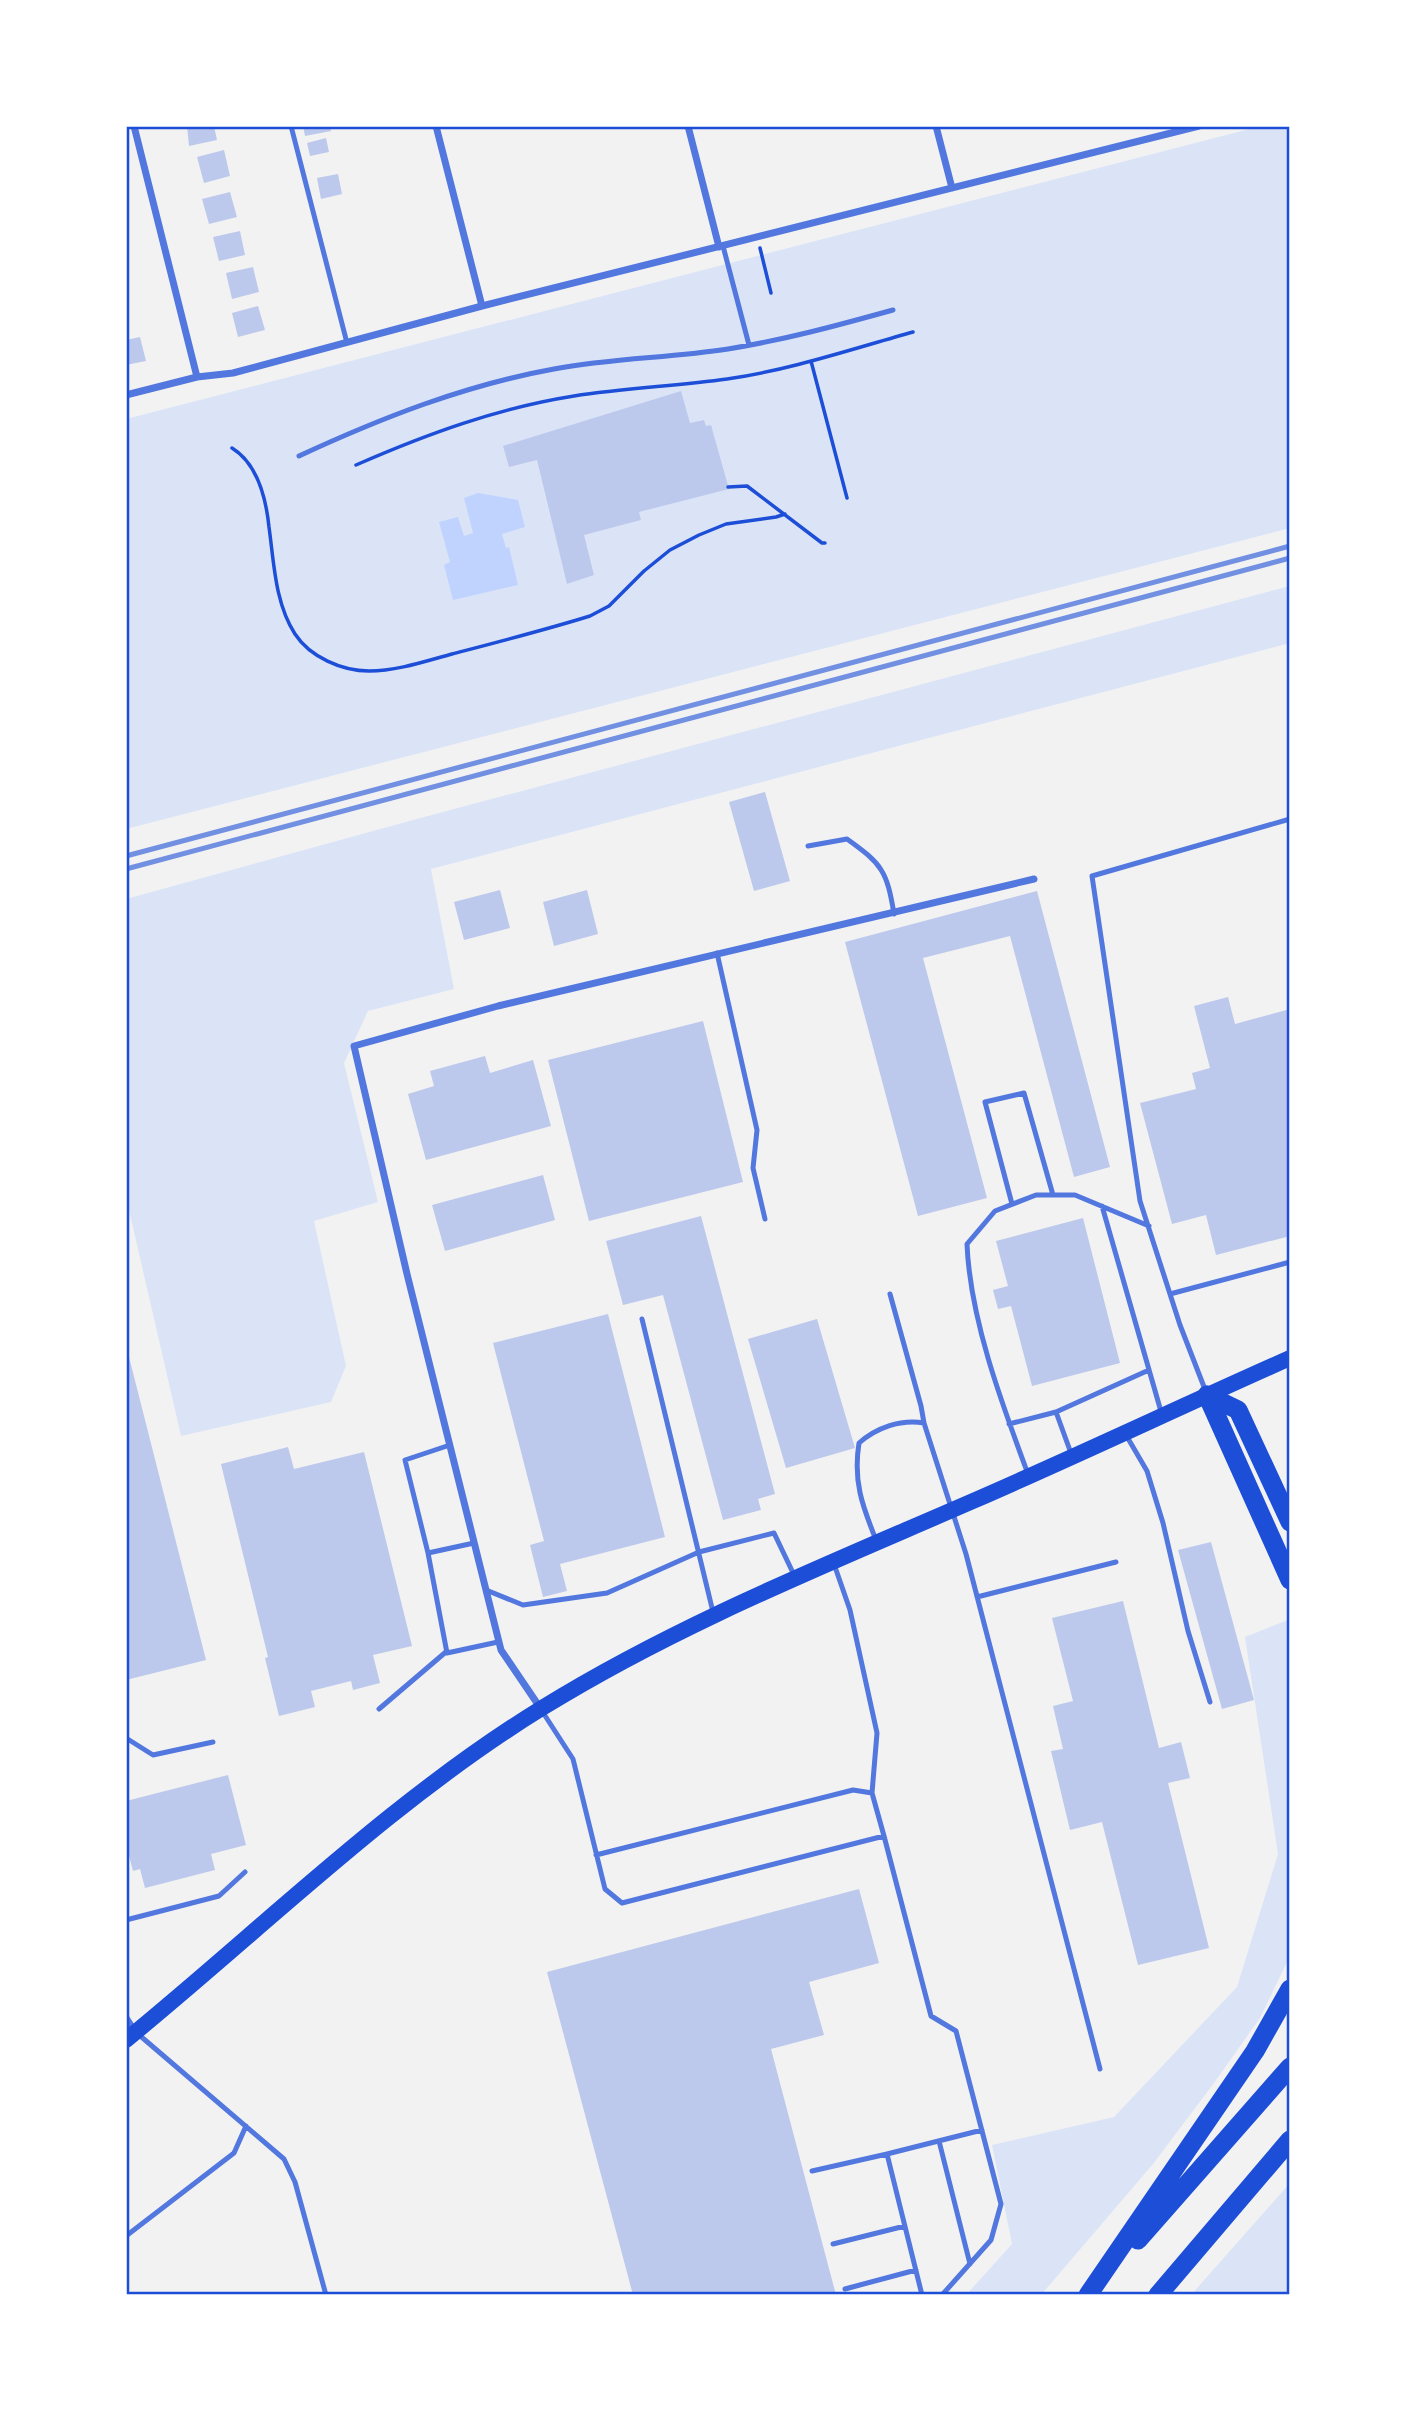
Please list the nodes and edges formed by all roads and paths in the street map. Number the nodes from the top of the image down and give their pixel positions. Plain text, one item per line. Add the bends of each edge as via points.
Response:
1 (134, 126) edge
2 (291, 126) edge
3 (436, 126) edge
4 (688, 126) edge
5 (936, 126) edge
6 (1199, 126) edge
7 (1187, 127) edge
8 (952, 188) junction
9 (757, 237) junction
10 (721, 247) junction
11 (771, 293) dead end
12 (482, 306) junction
13 (893, 310) dead end
14 (913, 332) dead end
15 (347, 344) junction
16 (749, 345) junction
17 (811, 361) junction
18 (197, 377) junction
19 (126, 395) edge
20 (232, 449) dead end
21 (299, 456) dead end
22 (356, 464) dead end
23 (728, 487) dead end
24 (847, 498) dead end
25 (785, 514) junction
26 (825, 543) dead end
27 (1290, 819) edge
28 (808, 846) dead end
29 (1034, 879) dead end
30 (894, 914) junction
31 (718, 953) junction
32 (1053, 1195) junction
33 (1012, 1204) junction
34 (1102, 1206) junction
35 (765, 1219) dead end
36 (1149, 1226) junction
37 (1290, 1262) edge
38 (890, 1294) dead end
39 (1170, 1294) junction
40 (642, 1319) dead end
41 (1290, 1358) edge
42 (1149, 1370) junction
43 (1207, 1395) junction
44 (1056, 1412) junction
45 (1162, 1415) junction
46 (924, 1423) junction
47 (1009, 1424) junction
48 (1125, 1432) junction
49 (450, 1445) junction
50 (1072, 1456) junction
51 (1028, 1476) junction
52 (951, 1511) junction
53 (1290, 1522) edge
54 (876, 1542) junction
55 (474, 1543) junction
56 (699, 1552) junction
57 (428, 1553) junction
58 (832, 1561) junction
59 (1116, 1562) dead end
60 (795, 1577) junction
61 (1290, 1580) edge
62 (486, 1590) junction
63 (977, 1597) junction
64 (713, 1615) junction
65 (499, 1642) junction
66 (447, 1651) junction
67 (1210, 1702) dead end
68 (379, 1709) dead end
69 (541, 1709) junction
70 (126, 1738) edge
71 (213, 1742) dead end
72 (872, 1793) junction
73 (884, 1836) junction
74 (596, 1855) junction
75 (245, 1872) dead end
76 (126, 1920) edge
77 (1290, 1989) edge
78 (126, 2018) edge
79 (131, 2036) edge
80 (1290, 2067) edge
81 (1100, 2069) dead end
82 (246, 2126) junction
83 (982, 2130) junction
84 (1290, 2140) edge
85 (939, 2141) junction
86 (887, 2154) junction
87 (812, 2171) dead end
88 (905, 2226) junction
89 (126, 2236) edge
90 (833, 2244) dead end
91 (970, 2264) junction
92 (916, 2270) junction
93 (845, 2289) dead end
94 (326, 2295) edge
95 (922, 2295) edge
96 (942, 2295) edge
97 (1089, 2295) edge
98 (1158, 2295) edge

1 - 18 street
2 - 15 lane
3 - 12 street
4 - 10 street
5 - 8 street
6 - 7 street
7 - 8 street
8 - 9 street
9 - 10 street
9 - 11 path
10 - 12 street
10 - 16 lane
12 - 15 street
13 - 16 lane
14 - 17 path
15 - 18 street via 233,373
16 - 21 lane via 553,369 470,389 357,429
17 - 22 path via 729,379 532,404 446,428
17 - 24 path
18 - 19 street
20 - 25 path via 243,456 262,492 278,594 296,635 328,661 368,671 422,662 590,616 609,606 670,550 726,524
23 - 25 path via 747,486
25 - 26 path
27 - 36 lane via 1092,876 1140,1201
28 - 30 lane via 847,839 873,858 889,885
29 - 30 street
30 - 31 street
31 - 35 lane via 757,1130 753,1168
31 - 49 street via 354,1046
32 - 33 lane via 1036,1195
32 - 33 lane via 1024,1093 985,1102
32 - 34 lane via 1075,1195
33 - 47 lane via 995,1211 967,1244 968,1278
34 - 36 lane
34 - 42 lane
36 - 39 lane
37 - 39 lane
38 - 46 lane
39 - 43 lane
40 - 56 lane
41 - 43 main road
42 - 44 lane
42 - 45 lane
43 - 45 main road
43 - 53 highway via 1238,1410
43 - 61 highway
44 - 47 lane
44 - 50 lane
45 - 48 main road
46 - 52 lane
46 - 54 lane via 886,1427 859,1443 859,1497
47 - 51 lane
48 - 50 main road
48 - 67 lane via 1147,1471
49 - 55 street
49 - 57 lane via 405,1460
50 - 51 main road
51 - 52 main road
52 - 54 main road
52 - 63 lane
54 - 58 main road
55 - 57 lane
55 - 62 street
56 - 60 lane via 774,1533
56 - 62 lane via 607,1592 523,1605
56 - 64 lane
57 - 66 lane
58 - 60 main road
58 - 72 lane via 850,1610 877,1733
59 - 63 lane
60 - 64 main road
62 - 65 street
63 - 81 lane
64 - 69 main road
65 - 66 lane
65 - 69 street
66 - 68 lane
69 - 74 lane via 573,1759
69 - 79 main road via 425,1790
70 - 71 lane via 153,1755
72 - 73 lane
72 - 74 lane via 853,1790
73 - 74 lane via 622,1903 605,1889
73 - 83 lane via 931,2016 956,2031
75 - 76 lane via 219,1896
77 - 97 highway via 1255,2051
78 - 79 street
79 - 82 lane
80 - 97 highway
82 - 89 lane via 234,2153
82 - 94 lane via 284,2159 295,2182
83 - 85 lane
83 - 91 lane via 1001,2204 991,2240
84 - 98 highway
85 - 86 lane
85 - 91 lane
86 - 87 lane
86 - 88 lane
88 - 90 lane
88 - 92 lane
91 - 96 lane
92 - 93 lane
92 - 95 lane

